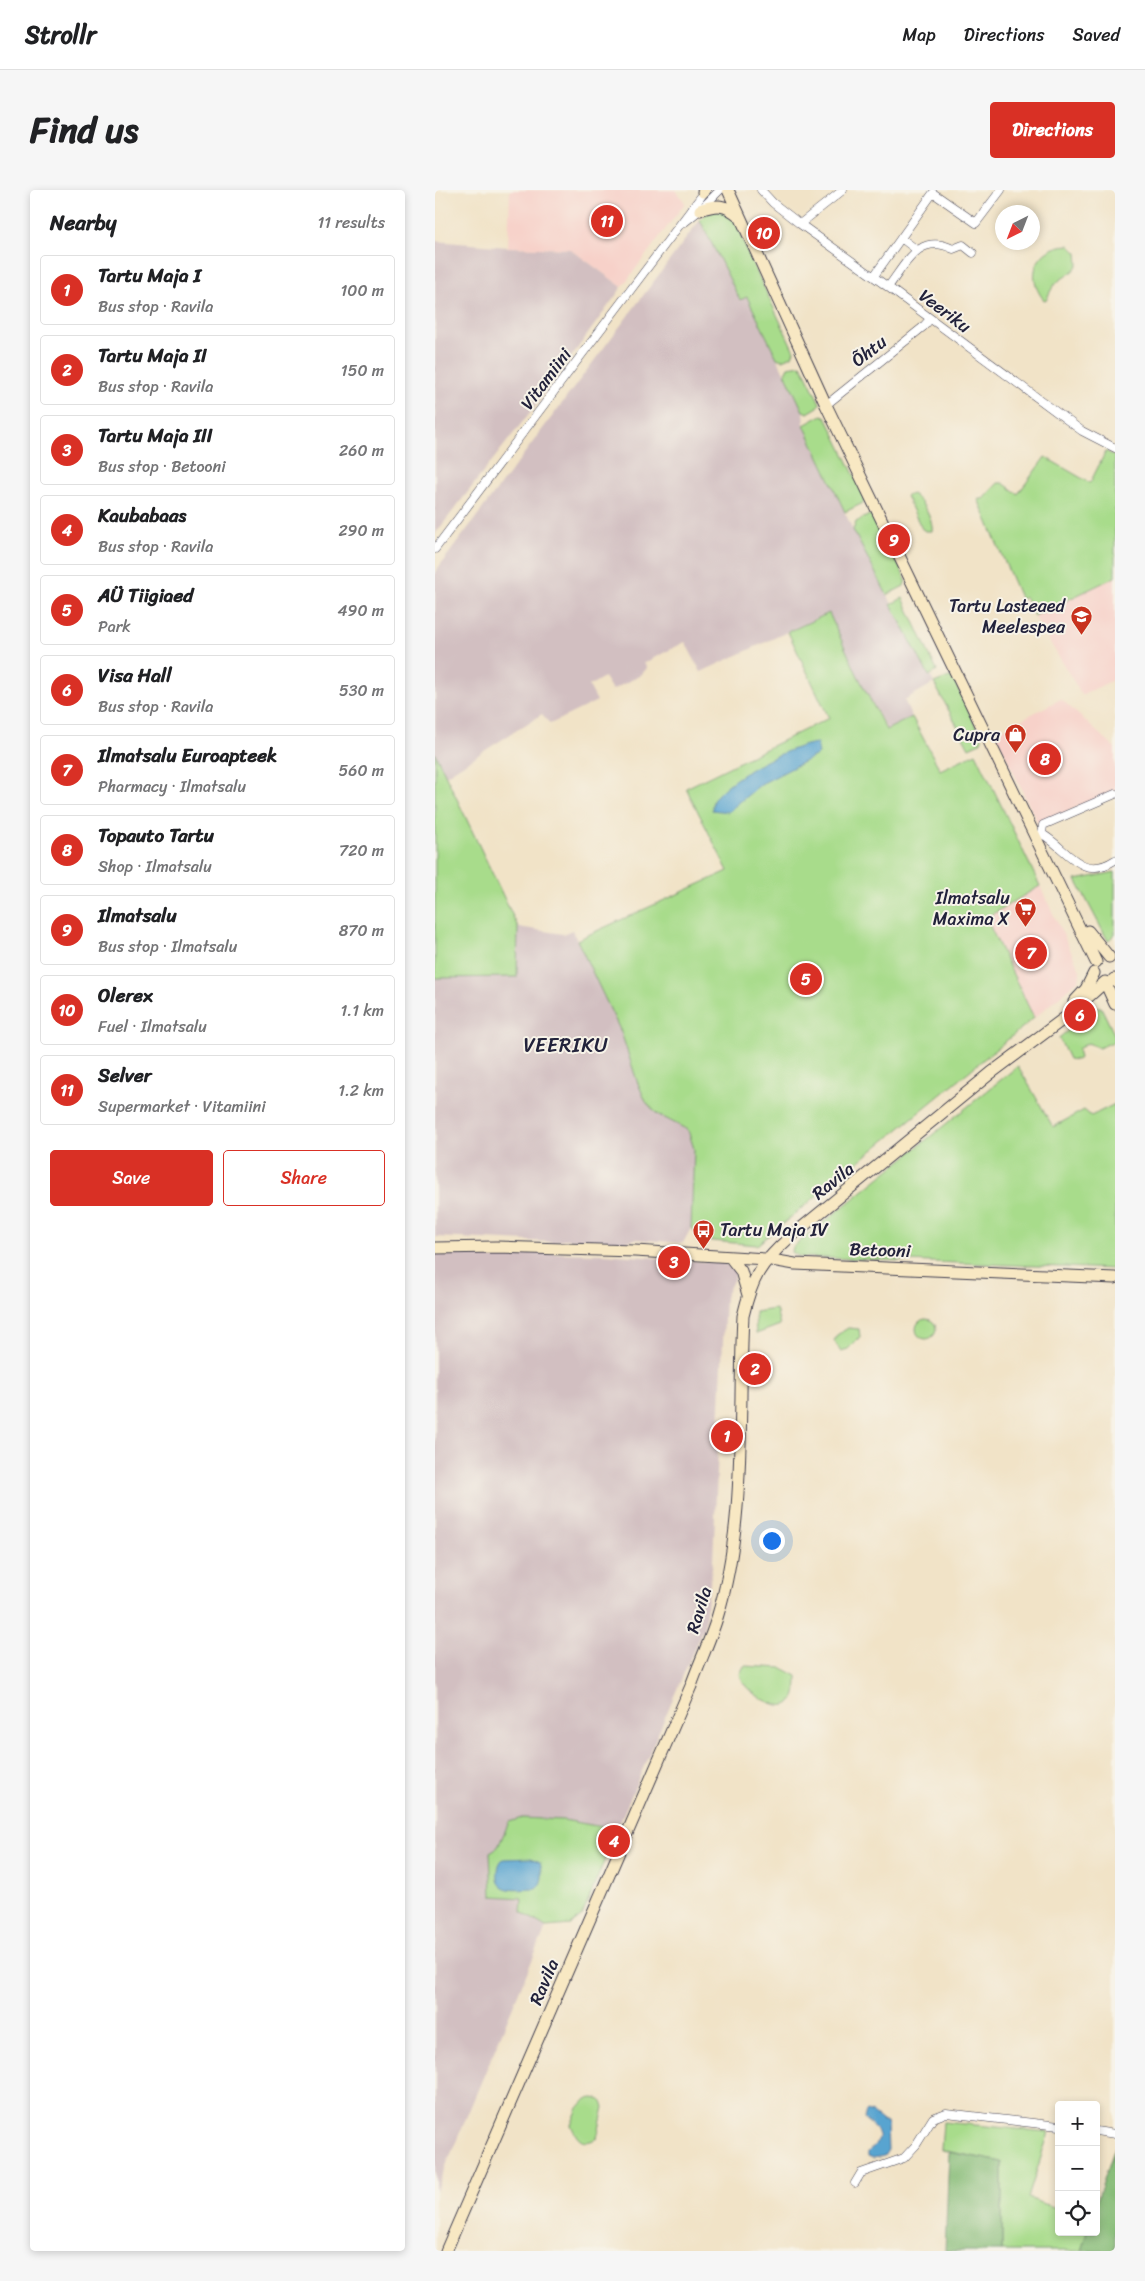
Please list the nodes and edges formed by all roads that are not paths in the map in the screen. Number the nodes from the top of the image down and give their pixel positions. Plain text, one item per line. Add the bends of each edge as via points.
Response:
1 (720, 190) edge
2 (728, 190) edge
3 (761, 190) edge
4 (843, 190) edge
5 (1001, 190) edge
6 (705, 191) edge
7 (700, 210) junction
8 (740, 216) junction
9 (800, 224) junction
10 (679, 226) junction
11 (901, 238) junction
12 (917, 250) junction
13 (973, 253) dead end
14 (874, 276) junction
15 (889, 287) junction
16 (930, 319) junction
17 (826, 405) junction
18 (1115, 448) edge
19 (435, 549) edge
20 (1115, 794) edge
21 (1039, 835) junction
22 (1115, 860) edge
23 (1068, 904) junction
24 (1113, 959) edge
25 (1096, 962) junction
26 (1094, 974) junction
27 (1112, 980) edge
28 (1115, 1004) edge
29 (1018, 1051) junction
30 (435, 1248) edge
31 (730, 1257) junction
32 (766, 1259) junction
33 (1115, 1278) edge
34 (748, 1295) junction
35 (1055, 2126) edge
36 (1100, 2132) edge
37 (1115, 2134) edge
38 (855, 2183) dead end
39 (446, 2251) edge

1 - 7 street, Vitamiini
2 - 8 street
3 - 9 street, Veeriku
4 - 9 street
5 - 11 street via 976,223 933,193
6 - 10 street, Vitamiini
7 - 8 street via 722,206
7 - 10 street, Vitamiini
8 - 17 street
9 - 14 street, Veeriku
10 - 19 street, Vitamiini
11 - 12 street
11 - 14 street
12 - 13 street via 931,243 941,243 953,249 963,245
12 - 15 street
14 - 15 street, Veeriku
15 - 16 street, Veeriku
16 - 17 street, Õhtu
16 - 18 street, Veeriku via 1082,431
17 - 21 street
20 - 21 street via 1043,825
21 - 22 street via 1053,840 1074,862 1100,867
21 - 23 street
23 - 24 street
23 - 25 street
24 - 25 street via 1102,958
25 - 26 street
26 - 27 street via 1098,979
26 - 29 street, Ravila via 1081,995
27 - 28 street
27 - 29 street, Ravila
29 - 32 street, Ravila
30 - 31 street, Betooni via 635,1251
31 - 32 street, Betooni
31 - 34 street via 741,1272
32 - 33 street, Betooni via 795,1264
32 - 34 street, Ravila
34 - 39 street, Ravila via 743,1316 735,1531 717,1618 691,1686
35 - 38 street via 946,2113 933,2118 904,2158 861,2173
36 - 37 street

